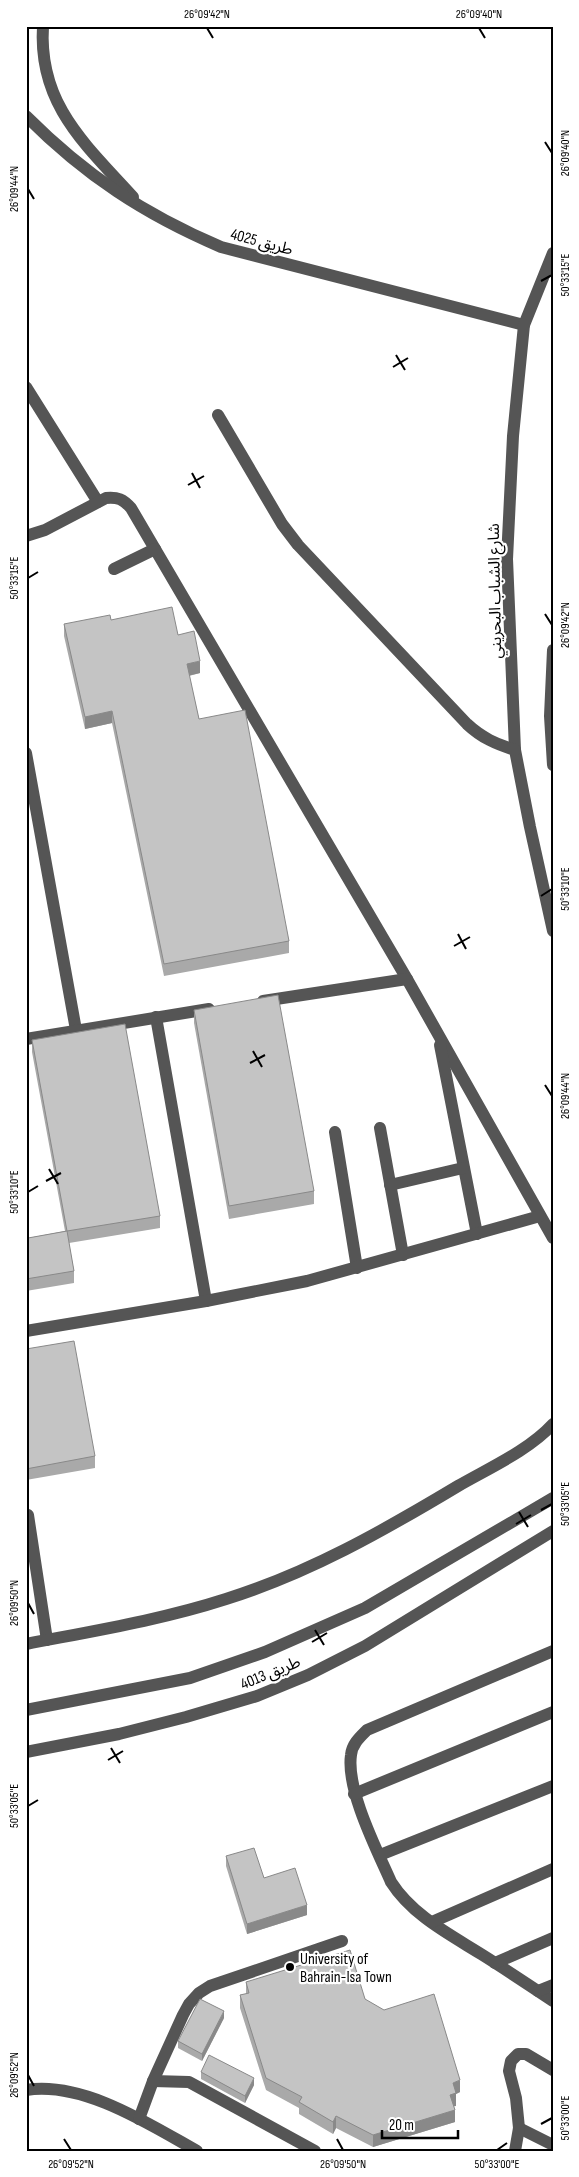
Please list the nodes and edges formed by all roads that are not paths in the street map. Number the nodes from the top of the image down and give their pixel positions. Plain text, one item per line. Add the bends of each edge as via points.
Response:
1 (42, 26) edge
2 (26, 116) edge
3 (144, 210) junction
4 (553, 253) edge
5 (524, 325) junction
6 (26, 387) edge
7 (218, 415) dead end
8 (98, 502) junction
9 (26, 536) edge
10 (155, 549) junction
11 (114, 569) dead end
12 (553, 650) edge
13 (515, 750) junction
14 (26, 753) edge
15 (553, 765) edge
16 (553, 931) edge
17 (407, 979) junction
18 (253, 1002) edge
19 (224, 1007) edge
20 (156, 1017) junction
21 (76, 1030) junction
22 (437, 1033) junction
23 (26, 1039) edge
24 (380, 1128) dead end
25 (335, 1132) dead end
26 (463, 1168) junction
27 (390, 1185) junction
28 (540, 1216) junction
29 (477, 1234) junction
30 (553, 1238) edge
31 (403, 1255) junction
32 (357, 1268) junction
33 (206, 1301) junction
34 (26, 1331) edge
35 (553, 1424) edge
36 (553, 1498) edge
37 (28, 1515) dead end
38 (553, 1531) edge
39 (553, 1537) edge
40 (534, 1543) junction
41 (47, 1640) junction
42 (26, 1644) edge
43 (553, 1651) edge
44 (26, 1710) edge
45 (553, 1712) edge
46 (26, 1752) edge
47 (553, 1786) edge
48 (354, 1794) junction
49 (380, 1855) junction
50 (553, 1869) edge
51 (432, 1922) junction
52 (553, 1938) edge
53 (342, 1941) dead end
54 (495, 1963) junction
55 (553, 1984) edge
56 (538, 1991) junction
57 (553, 2001) edge
58 (553, 2070) edge
59 (153, 2081) junction
60 (26, 2090) edge
61 (139, 2119) junction
62 (519, 2128) junction
63 (553, 2146) edge
64 (197, 2151) edge
65 (315, 2151) edge
66 (515, 2151) edge

1 - 3 street via 44,67 62,114 75,134
2 - 3 street, طريق 4025 via 98,180
3 - 5 street, طريق 4025 via 221,247
4 - 5 street, شارع الشباب البحريني
5 - 13 street, شارع الشباب البحريني via 513,436 507,559
6 - 8 street
7 - 13 street via 282,524 315,565 467,724 497,745
8 - 9 street via 45,530
8 - 10 street via 116,497 124,501
10 - 11 street
10 - 17 street
12 - 15 street via 550,716
13 - 16 street, شارع الشباب البحريني
14 - 21 street
17 - 18 street
17 - 22 street
19 - 20 street
20 - 21 street
20 - 33 street
21 - 23 street
22 - 26 street
22 - 28 street
24 - 27 street
25 - 32 street
26 - 27 street
26 - 29 street
27 - 31 street
28 - 29 street
28 - 30 street
29 - 31 street
31 - 32 street
32 - 33 street
33 - 34 street
35 - 41 street via 522,1448 336,1556 226,1599 170,1615
36 - 44 street, طريق 4013 via 365,1608 265,1652 190,1678
37 - 41 street
38 - 40 street, طريق 4013
39 - 40 street
40 - 46 street, طريق 4013 via 366,1646 266,1693 119,1734
41 - 42 street
43 - 48 street via 367,1730 355,1743 351,1756
45 - 48 street
47 - 49 street
48 - 49 street
49 - 51 street via 398,1893
50 - 51 street
51 - 54 street
52 - 54 street
53 - 59 street via 210,1986 199,1993 183,2015
54 - 56 street
55 - 56 street
56 - 57 street
58 - 62 street via 526,2054 518,2054 511,2061 509,2071
59 - 61 street
59 - 65 street via 189,2082
60 - 61 street via 60,2090 84,2096
61 - 64 street
62 - 63 street
62 - 66 street

